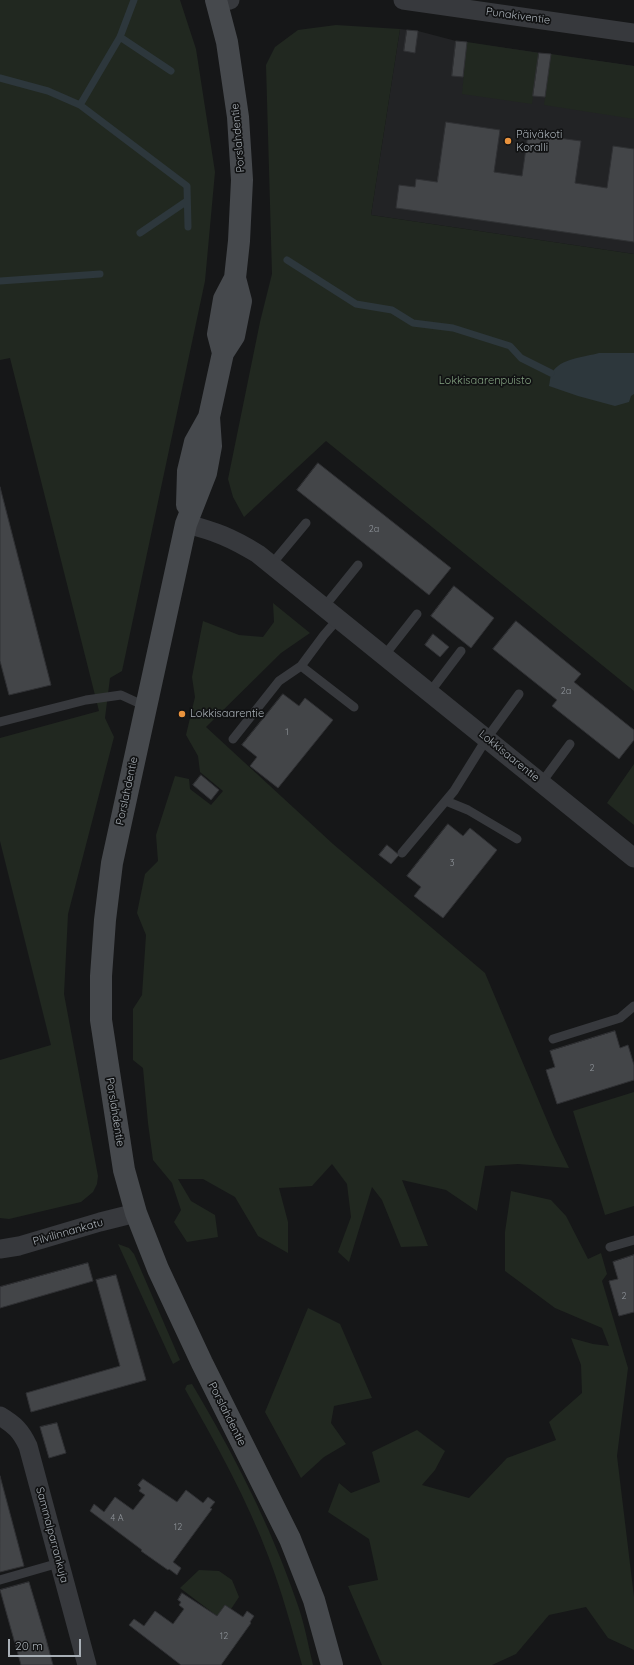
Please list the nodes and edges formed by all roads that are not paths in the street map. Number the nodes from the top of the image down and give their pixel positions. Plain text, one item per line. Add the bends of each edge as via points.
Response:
1 (403, 0) edge
2 (221, 1) edge
3 (634, 33) edge
4 (306, 523) dead end
5 (186, 524) junction
6 (271, 565) junction
7 (358, 565) dead end
8 (331, 613) junction
9 (417, 614) dead end
10 (461, 651) dead end
11 (384, 656) junction
12 (301, 666) junction
13 (430, 692) junction
14 (519, 694) dead end
15 (145, 706) junction
16 (354, 707) dead end
17 (0, 722) edge
18 (487, 738) junction
19 (233, 739) dead end
20 (570, 744) dead end
21 (542, 782) junction
22 (446, 800) junction
23 (517, 839) dead end
24 (402, 852) dead end
25 (634, 858) edge
26 (632, 1007) edge
27 (634, 1018) edge
28 (553, 1039) dead end
29 (136, 1213) junction
30 (634, 1240) edge
31 (610, 1247) dead end
32 (0, 1249) edge
33 (0, 1416) edge
34 (59, 1563) junction
35 (0, 1580) edge
36 (87, 1665) edge
37 (332, 1665) edge

1 - 3 street, Punakiventie
2 - 5 street, Porslahdentie via 238,117 242,180 235,278 241,301 234,336 223,353 209,417 211,446 206,473
4 - 6 lane
5 - 6 street, Lokkisaarentie via 214,531 240,543
5 - 15 street, Porslahdentie
6 - 8 street, Lokkisaarentie
7 - 8 lane
8 - 11 street, Lokkisaarentie
8 - 12 lane via 324,635
9 - 11 lane
10 - 13 lane
11 - 13 street, Lokkisaarentie
12 - 16 lane
12 - 19 lane via 279,681
13 - 18 street, Lokkisaarentie
14 - 18 lane
15 - 17 lane via 121,695 86,700
15 - 29 street, Porslahdentie via 112,863 101,976 102,1034 124,1170
18 - 21 street, Lokkisaarentie
18 - 22 lane
20 - 21 lane
21 - 25 street, Lokkisaarentie
22 - 23 lane
22 - 24 lane
26 - 27 lane
26 - 28 lane via 620,1018
29 - 32 street, Pilvilinnankatu
29 - 37 street, Porslahdentie via 158,1269 202,1364 290,1539 314,1600
30 - 31 lane
33 - 34 street, Sammalparrankuja via 14,1424 28,1446
34 - 35 lane
34 - 36 street, Sammalparrankuja

